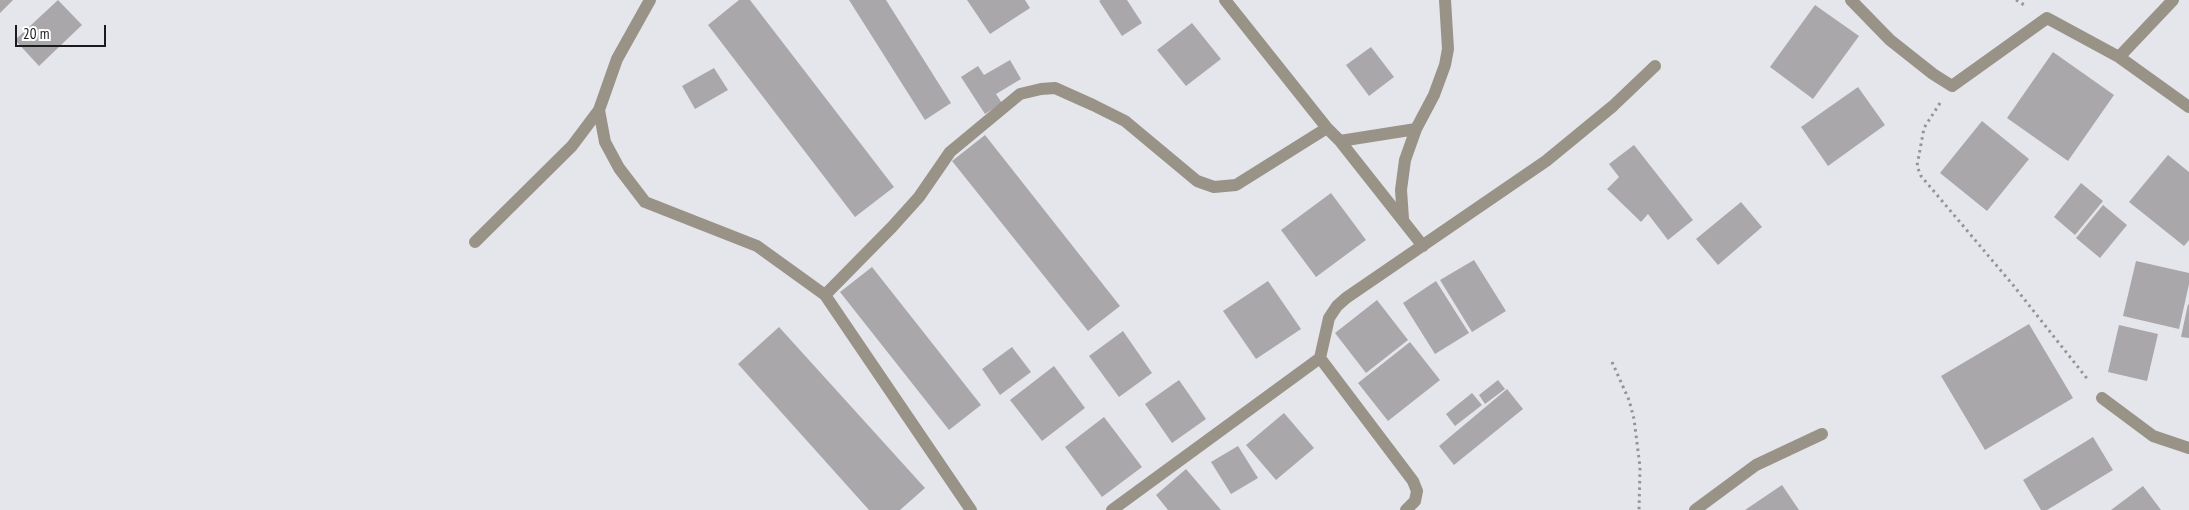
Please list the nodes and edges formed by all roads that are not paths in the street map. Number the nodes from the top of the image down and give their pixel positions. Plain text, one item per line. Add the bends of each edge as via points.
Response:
1 (650, 0) edge
2 (1225, 0) edge
3 (1445, 0) edge
4 (1851, 0) edge
5 (2173, 0) edge
6 (2119, 57) junction
7 (1655, 66) dead end
8 (2189, 107) edge
9 (599, 110) junction
10 (1326, 128) junction
11 (1416, 129) junction
12 (1340, 141) junction
13 (1403, 219) junction
14 (474, 242) dead end
15 (1424, 246) junction
16 (824, 295) junction
17 (1320, 358) junction
18 (2102, 398) road end
19 (1822, 434) dead end
20 (2189, 448) edge
21 (971, 510) edge
22 (1112, 510) edge
23 (1406, 510) edge
24 (1695, 510) edge

1 - 9 street via 617,59
2 - 10 street
3 - 11 street via 1448,49 1445,65
4 - 6 street via 1890,40 1952,86 2047,18
5 - 6 street
6 - 8 street
7 - 15 street via 1613,106 1546,161
9 - 14 street via 572,146
9 - 16 street via 605,142 619,168 645,202 757,246
10 - 12 street
10 - 16 street via 1236,185 1214,188 1197,181 1125,121 1093,105 1055,88 1020,94 950,152 892,227
11 - 12 street
11 - 13 street via 1403,174
12 - 13 street
13 - 15 street
15 - 17 street via 1337,306 1325,329
16 - 21 street
17 - 22 street
17 - 23 street via 1413,481 1418,491 1415,501
18 - 20 street via 2152,436
19 - 24 street via 1756,465

